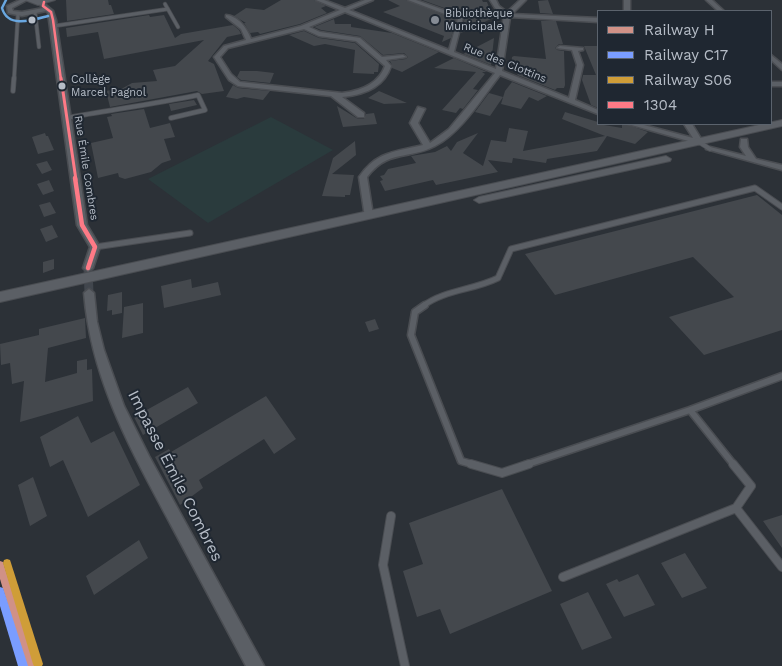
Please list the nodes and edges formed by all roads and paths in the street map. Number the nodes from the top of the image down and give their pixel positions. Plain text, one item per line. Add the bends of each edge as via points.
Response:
1 (24, 0) edge
2 (28, 0) edge
3 (319, 0) edge
4 (370, 0) edge
5 (411, 0) edge
6 (492, 0) edge
7 (523, 0) edge
8 (709, 0) edge
9 (45, 4) edge
10 (165, 4) dead end
11 (445, 7) dead end
12 (168, 9) junction
13 (343, 10) junction
14 (721, 10) edge
15 (35, 12) junction
16 (18, 14) junction
17 (448, 14) junction
18 (507, 15) junction
19 (228, 16) dead end
20 (597, 20) edge
21 (54, 26) junction
22 (178, 27) dead end
23 (305, 27) junction
24 (250, 40) junction
25 (39, 47) dead end
26 (560, 48) dead end
27 (451, 53) junction
28 (403, 57) dead end
29 (381, 58) junction
30 (772, 58) edge
31 (782, 68) edge
32 (499, 72) junction
33 (13, 91) dead end
34 (333, 94) junction
35 (571, 102) junction
36 (421, 109) dead end
37 (597, 112) edge
38 (361, 115) dead end
39 (66, 118) junction
40 (171, 118) dead end
41 (782, 123) edge
42 (635, 125) edge
43 (689, 125) edge
44 (782, 132) edge
45 (743, 137) junction
46 (428, 146) junction
47 (712, 147) junction
48 (752, 159) junction
49 (782, 168) edge
50 (782, 207) edge
51 (368, 215) junction
52 (190, 233) dead end
53 (95, 246) junction
54 (88, 268) tunnel mouth
55 (89, 293) tunnel mouth
56 (6, 300) edge
57 (782, 376) edge
58 (690, 410) junction
59 (736, 508) junction
60 (391, 516) dead end
61 (782, 567) edge
62 (563, 577) dead end
63 (256, 666) edge
64 (405, 666) edge

1 - 16 street via 9,7 11,13
2 - 9 street
3 - 13 street, Rue des Clottins
4 - 13 street
5 - 17 street
6 - 18 street
7 - 18 street
8 - 14 street
9 - 15 street
9 - 21 street, Rue Émile Combres
10 - 12 lane
11 - 17 street
12 - 21 lane
12 - 22 lane
13 - 23 street
13 - 27 street, Rue des Clottins
15 - 16 street
15 - 25 lane
16 - 33 lane
17 - 27 street via 461,18
18 - 20 street
18 - 32 street
19 - 24 street via 244,28
21 - 39 street, Rue Émile Combres
23 - 24 street
23 - 29 street via 319,34 358,39
24 - 34 street via 226,47 217,57 238,84
26 - 35 street via 578,48 580,65
27 - 32 street, Rue des Clottins
28 - 29 street
29 - 34 street via 388,66 386,72 368,89 360,93
30 - 31 street
32 - 35 street, Rue des Clottins
32 - 46 street via 452,131
34 - 38 street
35 - 37 street, Rue des Clottins
36 - 46 street via 414,124
39 - 40 lane via 198,94 205,110
39 - 53 street, Rue Émile Combres via 82,225
41 - 45 street
42 - 47 street
43 - 47 street
44 - 45 street
45 - 47 street
45 - 47 street
45 - 48 street via 744,147
46 - 51 street via 389,155 372,165 363,176
47 - 48 street
47 - 51 street
47 - 56 street
48 - 49 street
50 - 58 lane via 755,188 511,249 498,278 481,286 435,297 415,312 411,335 460,461 502,473
51 - 56 street
52 - 53 lane
53 - 54 street
55 - 63 street, Impasse Émile Combres via 89,308 106,378 132,439
57 - 58 lane
58 - 59 lane via 750,486
59 - 61 lane
59 - 62 lane
60 - 64 lane via 383,565

